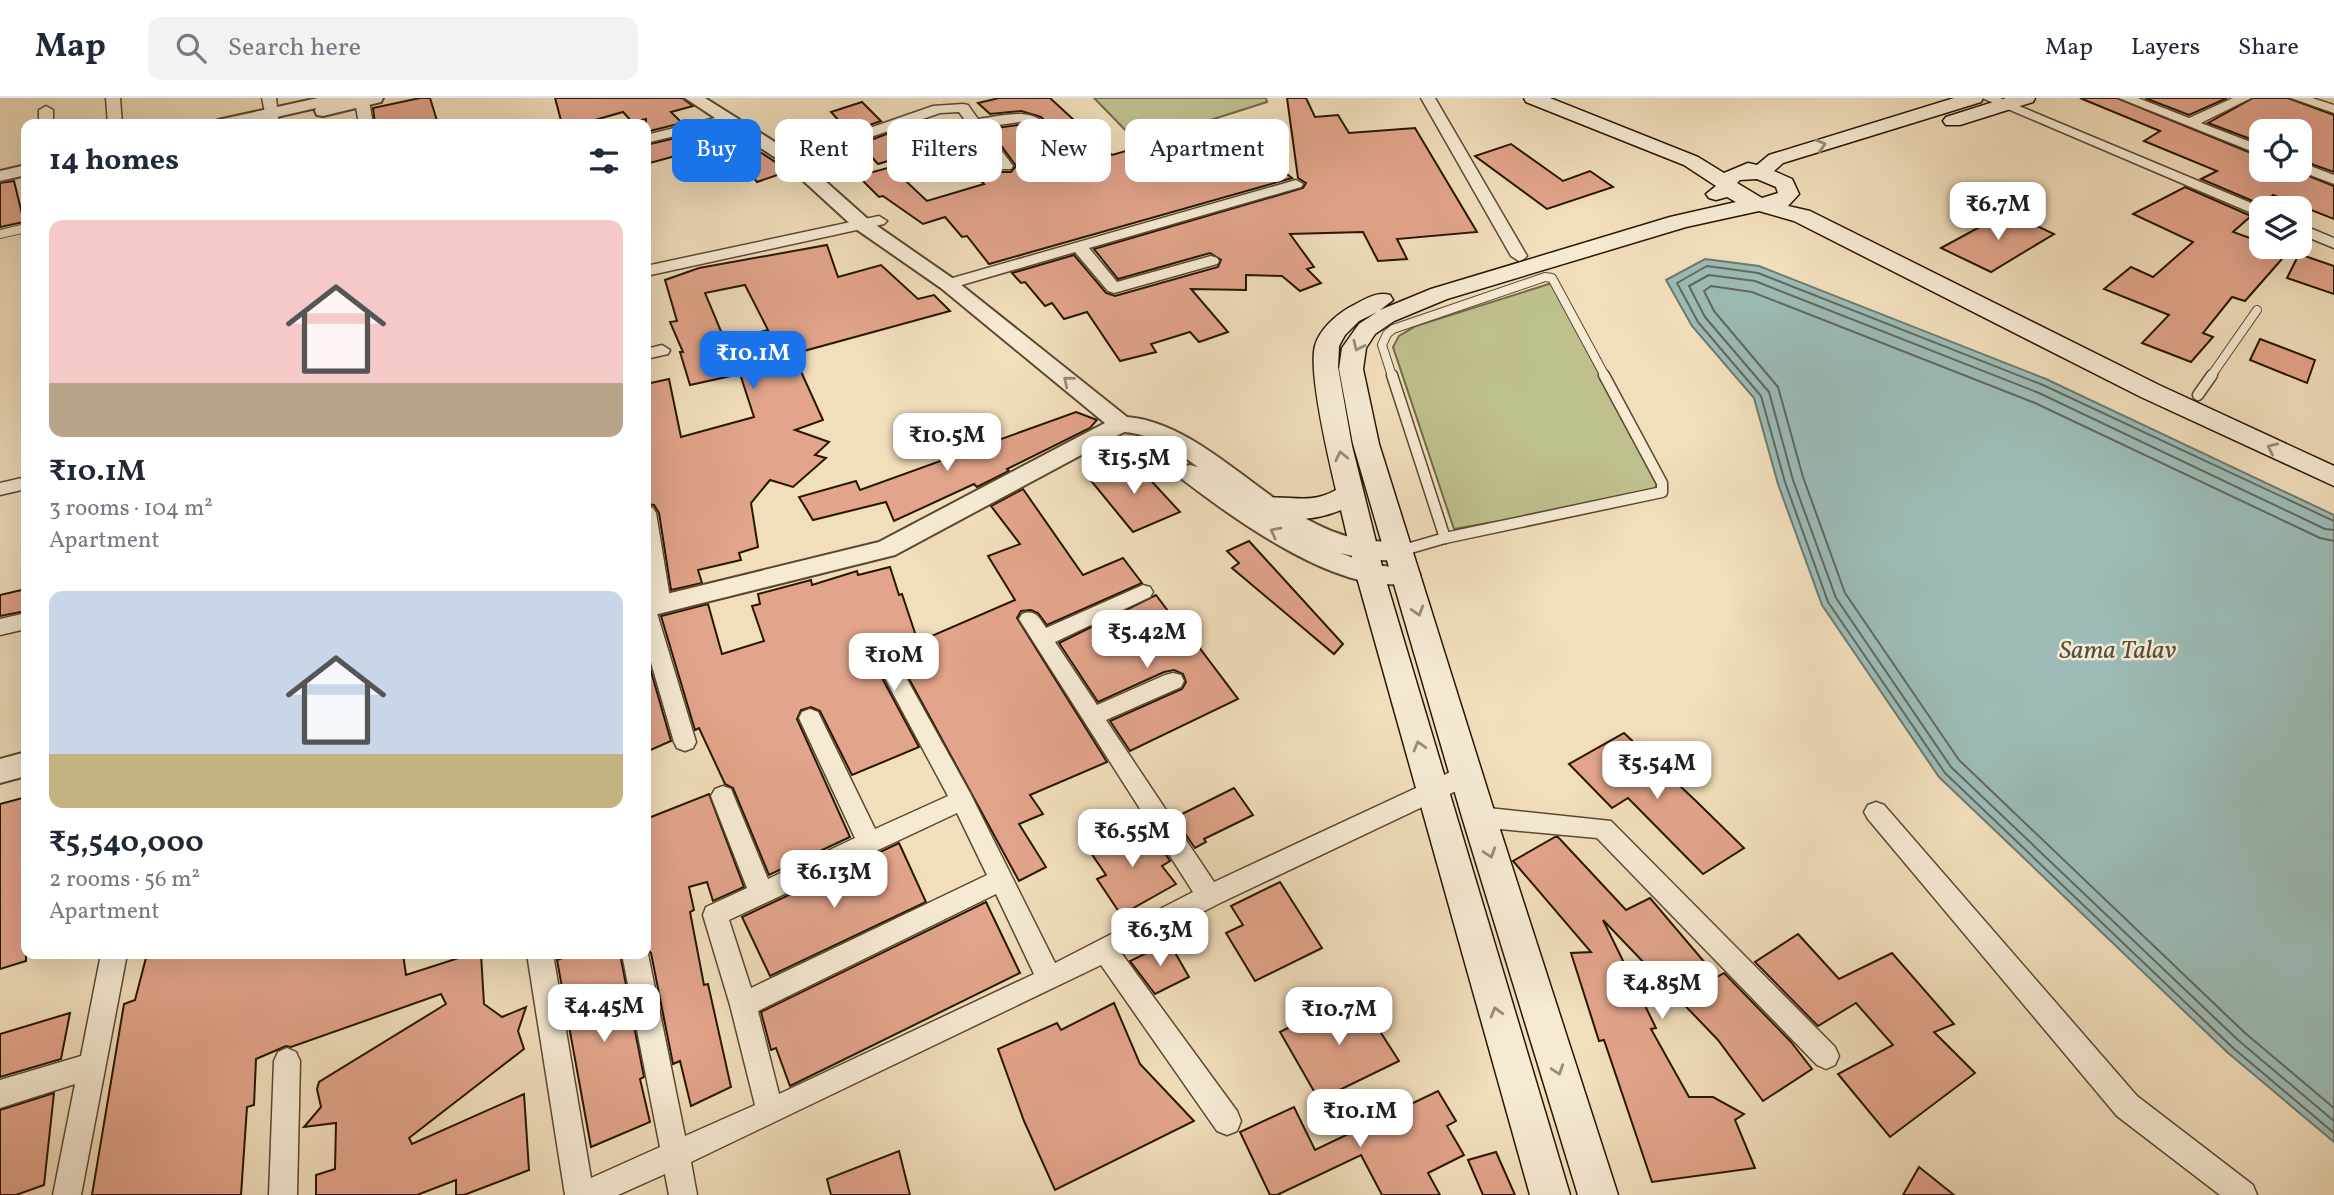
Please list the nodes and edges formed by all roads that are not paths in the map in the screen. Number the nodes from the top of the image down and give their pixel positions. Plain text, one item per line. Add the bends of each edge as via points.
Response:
1 (113, 98) edge
2 (693, 98) edge
3 (713, 98) edge
4 (1428, 98) edge
5 (1533, 98) edge
6 (1564, 98) edge
7 (1974, 98) edge
8 (2126, 98) edge
9 (2244, 98) edge
10 (2298, 98) edge
11 (328, 99) edge
12 (369, 99) edge
13 (2009, 100) edge
14 (2334, 109) edge
15 (271, 114) edge
16 (115, 119) edge
17 (247, 119) edge
18 (367, 119) edge
19 (727, 119) edge
20 (909, 119) edge
21 (971, 119) edge
22 (1032, 119) edge
23 (1002, 120) edge
24 (2190, 123) junction
25 (672, 133) edge
26 (651, 138) edge
27 (775, 139) edge
28 (2249, 146) edge
29 (1002, 161) edge
30 (1006, 166) dead end
31 (21, 171) edge
32 (2312, 171) edge
33 (0, 176) edge
34 (21, 180) edge
35 (1775, 180) junction
36 (2334, 180) edge
37 (824, 182) edge
38 (1296, 184) dead end
39 (0, 186) edge
40 (1729, 188) junction
41 (2249, 199) edge
42 (1762, 203) junction
43 (2249, 208) edge
44 (871, 223) junction
45 (2312, 224) edge
46 (21, 229) edge
47 (2334, 233) edge
48 (0, 234) edge
49 (2312, 234) edge
50 (2334, 243) edge
51 (1079, 247) junction
52 (1518, 256) junction
53 (1211, 261) dead end
54 (651, 270) edge
55 (957, 281) junction
56 (2003, 307) junction
57 (2257, 310) dead end
58 (2117, 365) junction
59 (2198, 394) junction
60 (1134, 426) junction
61 (2334, 457) edge
62 (2334, 477) edge
63 (21, 484) edge
64 (0, 489) edge
65 (1350, 494) junction
66 (1267, 507) junction
67 (1445, 538) junction
68 (1367, 563) junction
69 (1403, 563) junction
70 (1143, 592) dead end
71 (651, 607) edge
72 (1029, 619) dead end
73 (21, 622) edge
74 (0, 627) edge
75 (1043, 638) junction
76 (886, 660) dead end
77 (1172, 681) dead end
78 (1093, 716) junction
79 (810, 718) dead end
80 (685, 742) dead end
81 (1467, 775) junction
82 (1432, 790) junction
83 (723, 796) dead end
84 (962, 800) junction
85 (1876, 812) dead end
86 (1479, 817) junction
87 (869, 842) junction
88 (1001, 880) junction
89 (761, 892) junction
90 (1209, 896) junction
91 (1106, 952) junction
92 (113, 959) edge
93 (541, 959) edge
94 (636, 959) edge
95 (1050, 979) junction
96 (743, 1005) junction
97 (1826, 1056) dead end
98 (287, 1061) dead end
99 (90, 1066) junction
100 (0, 1094) edge
101 (770, 1112) junction
102 (1227, 1121) dead end
103 (676, 1155) junction
104 (64, 1194) edge
105 (283, 1195) edge
106 (579, 1195) edge
107 (586, 1195) edge
108 (683, 1195) edge
109 (1550, 1195) edge
110 (1598, 1195) edge
111 (2243, 1195) edge

1 - 16 street
2 - 19 street
3 - 27 street
4 - 52 street
5 - 40 main road via 1691,161
6 - 35 main road
35 -> 7 main road via 1776,159
8 - 24 street
9 - 24 street
10 - 14 street
11 - 15 street
12 - 15 street
12 - 18 street
13 - 35 main road
13 - 41 street
13 - 43 street
15 - 17 street
20 - 21 street via 938,109 963,108
22 - 23 street
24 - 28 street
25 - 26 street
29 - 30 street
31 - 33 street
32 - 36 street
34 - 39 street
35 - 40 main road via 1734,174 1727,183
35 - 42 main road via 1789,194 1781,201
35 - 56 main road
37 - 44 street
38 - 51 street
40 - 42 main road via 1742,198
40 - 52 main road via 1664,213
42 - 56 main road via 1802,216
42 -> 69 main road via 1678,222 1439,294 1367,329 1354,348 1351,369 1366,444
44 - 54 street
44 - 55 street
45 - 47 street
46 - 48 lane
49 - 50 street
51 - 53 street via 1114,288
51 - 55 street
65 -> 52 main road via 1326,367 1327,346 1335,331 1351,316 1399,291
55 - 60 street
56 - 58 main road
57 - 59 lane
58 - 59 main road
62 -> 58 main road
59 - 61 main road
60 - 66 street via 1166,434
68 -> 60 street via 1312,552 1248,517
60 - 71 street via 886,548
63 - 64 street
65 - 66 main road via 1319,510
65 - 68 main road
66 - 68 street
67 - 67 lane via 1662,492 1662,483 1552,278 1393,330 1383,339
67 - 69 lane
68 - 69 street
82 -> 68 main road
69 -> 81 main road
70 - 75 street
71 - 80 street
72 - 75 street
73 - 74 street
75 - 78 street
76 - 84 street
77 - 78 street
78 - 90 street
79 - 87 street
81 - 82 street
81 - 86 main road
82 - 90 street
109 -> 82 main road
83 - 89 street
84 - 87 street
84 - 88 street
85 - 111 street via 2127,1106
86 - 97 street via 1602,828
86 -> 110 main road
87 - 89 street
88 - 95 street
88 - 96 street
89 - 96 street via 715,915
90 - 91 street
91 - 95 street
91 - 102 street
92 - 99 street
93 - 106 street
94 - 103 street
95 - 101 street
96 - 101 street
98 - 105 street
99 - 100 street
99 - 104 street
101 - 103 street
103 - 107 street
103 - 108 street

